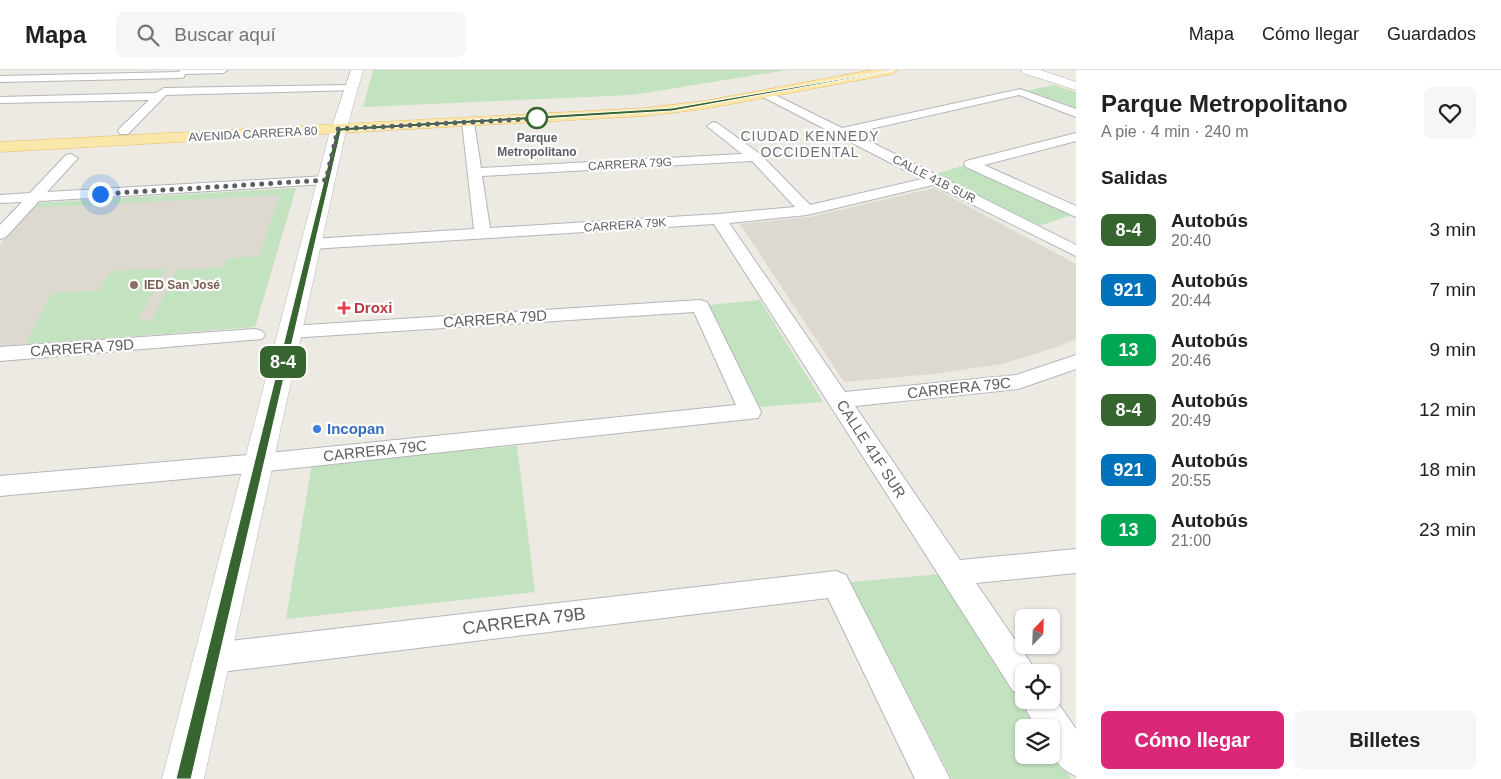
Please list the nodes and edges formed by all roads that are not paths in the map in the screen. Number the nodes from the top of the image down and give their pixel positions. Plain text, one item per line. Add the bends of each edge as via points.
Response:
1 (223, 70) edge
2 (357, 70) edge
3 (843, 70) edge
4 (892, 70) edge
5 (1027, 70) edge
6 (183, 72) edge
7 (0, 79) edge
8 (1076, 86) edge
9 (351, 88) junction
10 (161, 94) junction
11 (766, 94) junction
12 (0, 100) edge
13 (1076, 113) edge
14 (468, 122) junction
15 (340, 124) junction
16 (713, 126) dead end
17 (124, 131) junction
18 (842, 132) junction
19 (0, 136) edge
20 (1076, 137) edge
21 (0, 147) edge
22 (755, 157) junction
23 (71, 158) dead end
24 (474, 172) junction
25 (326, 180) junction
26 (935, 180) junction
27 (34, 197) junction
28 (0, 200) edge
29 (807, 210) junction
30 (1076, 212) edge
31 (719, 219) junction
32 (0, 234) edge
33 (482, 234) junction
34 (311, 244) junction
35 (1076, 251) edge
36 (290, 332) junction
37 (255, 335) dead end
38 (0, 354) edge
39 (1076, 362) edge
40 (839, 400) junction
41 (750, 412) joint
42 (259, 462) junction
43 (0, 486) edge
44 (1076, 561) edge
45 (953, 573) junction
46 (212, 658) junction
47 (1015, 666) edge
48 (1043, 709) edge
49 (1076, 759) edge
50 (183, 779) edge
51 (933, 779) edge

1 - 6 street
2 - 9 street
3 - 15 main road, AVENIDA CARRERA 80 via 644,103
4 - 11 main road, AVENIDA CARRERA 80
5 - 8 street
6 - 7 street
6 - 10 street
9 - 10 street
9 - 15 street
10 - 12 street
10 - 17 street
11 - 14 main road, AVENIDA CARRERA 80 via 654,112
11 - 18 street, CALLE 41B SUR
13 - 18 street via 1020,92
14 - 15 main road, AVENIDA CARRERA 80
14 - 24 street
15 - 17 main road, AVENIDA CARRERA 80
15 - 21 main road, AVENIDA CARRERA 80
15 - 25 street
16 - 22 street
17 - 19 main road, AVENIDA CARRERA 80
18 - 26 street, CALLE 41B SUR
20 - 30 street via 971,164
22 - 24 street, CARRERA 79G
22 - 29 street
23 - 27 street
24 - 33 street
25 - 27 street
25 - 34 street
26 - 29 street, CARRERA 79K
26 - 35 street, CALLE 41B SUR
27 - 28 street
27 - 32 street
29 - 31 street, CARRERA 79K
31 - 33 street, CARRERA 79K
31 - 40 street, CALLE 41F SUR
33 - 34 street, CARRERA 79K
34 - 36 street
36 - 41 street, CARRERA 79D via 700,306
36 - 42 street
37 - 38 street, CARRERA 79D
39 - 40 street, CARRERA 79C via 1018,382
40 - 45 street, CALLE 41F SUR
41 - 42 street, CARRERA 79C
42 - 43 street, CARRERA 79C
42 - 46 street
44 - 45 street
45 - 47 street, CALLE 41F SUR
46 - 50 street
46 - 51 street, CARRERA 79B via 836,584
48 - 49 street

